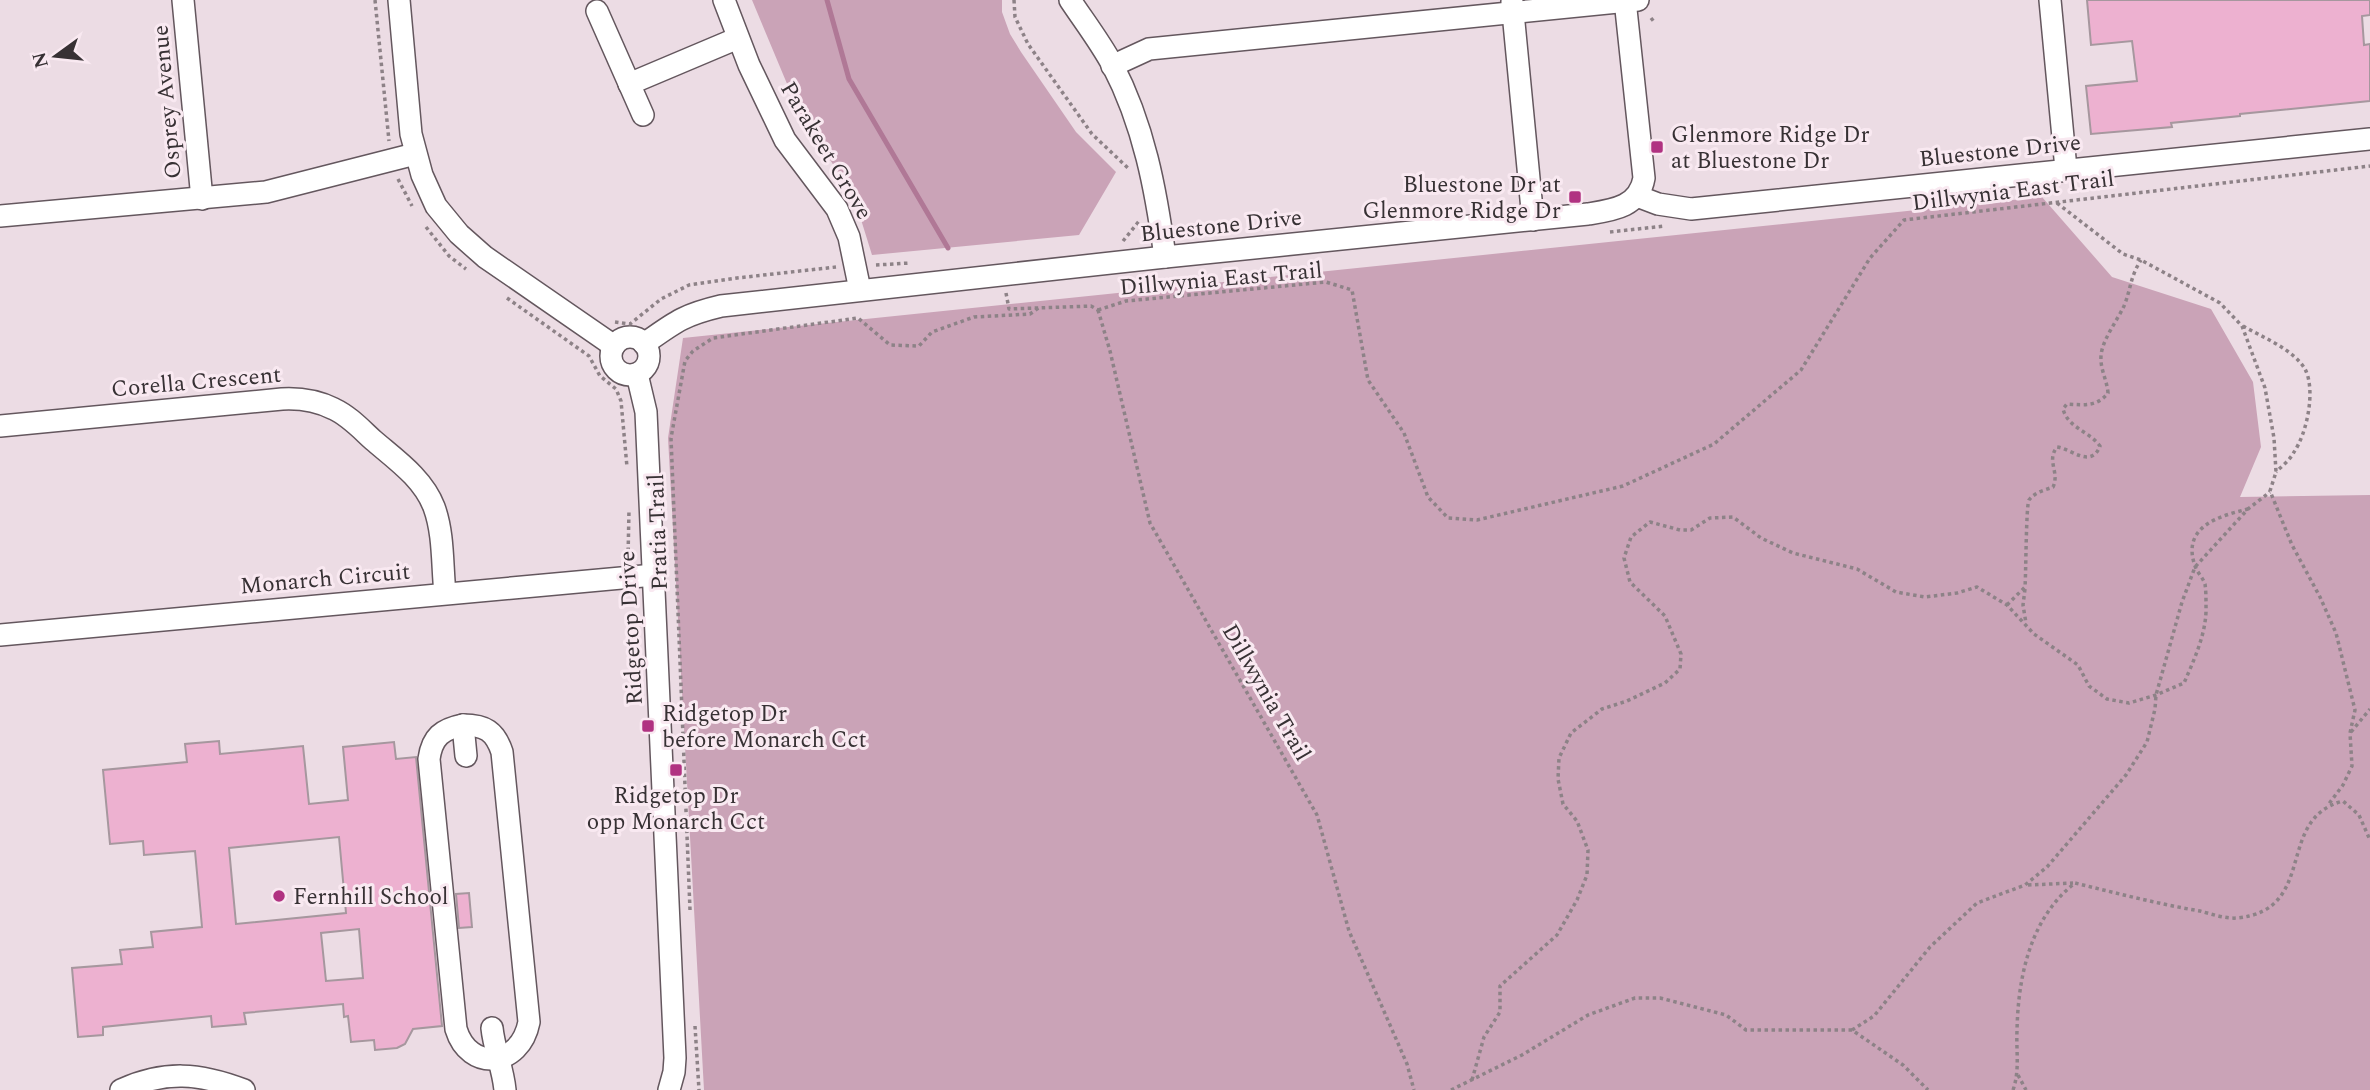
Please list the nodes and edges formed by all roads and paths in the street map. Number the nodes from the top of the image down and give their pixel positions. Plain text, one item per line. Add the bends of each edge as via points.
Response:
1 (183, 0) edge
2 (399, 0) edge
3 (724, 0) edge
4 (1014, 0) edge
5 (1070, 0) edge
6 (2050, 0) edge
7 (1635, 5) edge
8 (1512, 7) edge
9 (597, 10) dead end
10 (1655, 23) dead end
11 (738, 38) junction
12 (1112, 66) junction
13 (629, 84) junction
14 (643, 115) dead end
15 (2370, 139) edge
16 (415, 155) junction
17 (2370, 166) edge
18 (2066, 169) junction
19 (1137, 177) dead end
20 (1637, 196) junction
21 (202, 199) junction
22 (2056, 202) junction
23 (1143, 215) dead end
24 (0, 216) edge
25 (1533, 220) junction
26 (1111, 243) dead end
27 (1165, 257) junction
28 (2141, 260) junction
29 (855, 264) junction
30 (1003, 276) junction
31 (860, 290) junction
32 (1040, 307) junction
33 (1098, 310) junction
34 (610, 320) dead end
35 (2242, 326) junction
36 (644, 344) junction
37 (614, 346) junction
38 (637, 374) junction
39 (0, 426) edge
40 (2276, 472) junction
41 (2270, 491) junction
42 (2248, 509) junction
43 (2195, 567) junction
44 (654, 575) junction
45 (2025, 587) junction
46 (445, 593) junction
47 (2007, 606) junction
48 (2026, 625) junction
49 (0, 635) edge
50 (2156, 695) junction
51 (2370, 709) edge
52 (463, 725) junction
53 (2350, 733) junction
54 (466, 756) dead end
55 (2328, 805) junction
56 (2370, 841) edge
57 (2075, 883) junction
58 (2025, 885) junction
59 (691, 922) dead end
60 (695, 1017) dead end
61 (492, 1028) dead end
62 (1852, 1030) junction
63 (499, 1059) junction
64 (2018, 1075) junction
65 (1472, 1080) junction
66 (121, 1090) edge
67 (244, 1090) edge
68 (505, 1090) edge
69 (669, 1090) edge
70 (699, 1090) edge
71 (1414, 1090) edge
72 (1451, 1090) edge
73 (1927, 1090) edge
74 (2013, 1090) edge
75 (2026, 1090) edge

1 - 21 street, Osprey Avenue
2 - 16 street
3 - 11 street, Parakeet Grove
4 - 19 path via 1015,17 1028,44 1092,134
5 - 12 street
6 - 18 street
7 - 8 street
7 - 10 path
7 - 20 street via 1644,178
8 - 12 street via 1149,49
8 - 25 street
9 - 13 street
11 - 13 street
11 - 29 street, Parakeet Grove via 785,140 837,209
12 - 27 street via 1147,153
13 - 14 street
15 - 18 street, Bluestone Drive
16 - 21 street via 277,190
16 - 37 street via 436,206 458,234
17 - 22 path, Dillwynia East Trail
18 - 20 street, Bluestone Drive via 1691,209
20 - 25 street, Bluestone Drive via 1620,208
21 - 24 street
22 - 28 path via 2123,254
22 - 33 path, Dillwynia East Trail via 1904,220 1870,258 1801,370 1714,444 1623,486 1478,520 1448,518 1428,497 1404,433 1368,380 1352,290 1326,282 1126,302
23 - 26 path via 1123,242
25 - 27 street, Bluestone Drive
27 - 30 street, Bluestone Drive
28 - 35 path via 2220,303
28 - 45 path via 2100,354 2108,393 2101,402 2067,404 2063,409 2065,417 2100,446 2090,457 2057,447 2051,461 2053,487 2029,500
29 - 31 street, Parakeet Grove
29 - 34 path via 689,285 661,299 630,324
30 - 31 street, Bluestone Drive
30 - 32 path via 1009,309
31 - 36 street, Bluestone Drive via 721,306 690,314
32 - 33 path via 1091,306
32 - 59 path, Pratia Trail via 1030,314 974,317 932,332 919,346 890,345 858,318 713,338 685,361 671,438
33 - 71 path, Dillwynia Trail via 1150,523 1317,815 1349,931
35 - 40 path via 2265,388
35 - 40 path via 2294,356 2307,378 2305,433
36 - 37 street via 629,338
36 - 38 street via 648,361
37 - 38 street via 611,358 615,368
38 - 44 street, Ridgetop Drive via 646,412
39 - 46 street, Corella Crescent via 282,399 331,407 407,470 428,495 440,532
40 - 41 path
41 - 42 path
41 - 53 path via 2336,633 2355,709
42 - 43 path
42 - 43 path via 2207,522 2195,536
43 - 50 path
43 - 50 path via 2205,583 2206,610 2197,654 2184,683
44 - 46 street, Monarch Circuit
44 - 69 street, Ridgetop Drive via 675,1058
45 - 47 path
45 - 48 path
46 - 49 street, Monarch Circuit
47 - 48 path
47 - 65 path via 1977,587 1925,597 1896,592 1857,569 1793,553 1761,538 1733,517 1710,517 1691,530 1650,522 1631,537 1624,558 1630,582 1665,616 1681,654 1680,669 1665,683 1602,709 1571,733 1559,758 1558,779 1563,804 1577,821 1588,850 1587,874 1557,935 1500,986 1500,1012 1484,1037
48 - 50 path via 2078,665 2089,686 2107,699 2129,703
50 - 58 path via 2147,742 2126,775 2048,867
51 - 53 path
52 - 54 street
52 - 63 street via 490,729 502,752 529,1022 521,1045
52 - 63 street via 438,734 429,758 456,1029 469,1051
53 - 55 path via 2352,766
55 - 56 path via 2343,801 2359,815
55 - 57 path via 2307,826 2282,898 2265,911 2235,918
57 - 58 path
57 - 64 path via 2034,933 2022,976
58 - 62 path via 1977,902 1930,947 1874,1016
60 - 70 path
61 - 63 street
62 - 65 path via 1746,1030 1726,1015 1685,1003 1635,998 1588,1015
62 - 73 path via 1903,1065
63 - 68 street
64 - 74 path
64 - 75 path
65 - 72 path
66 - 67 street via 156,1078 185,1075

